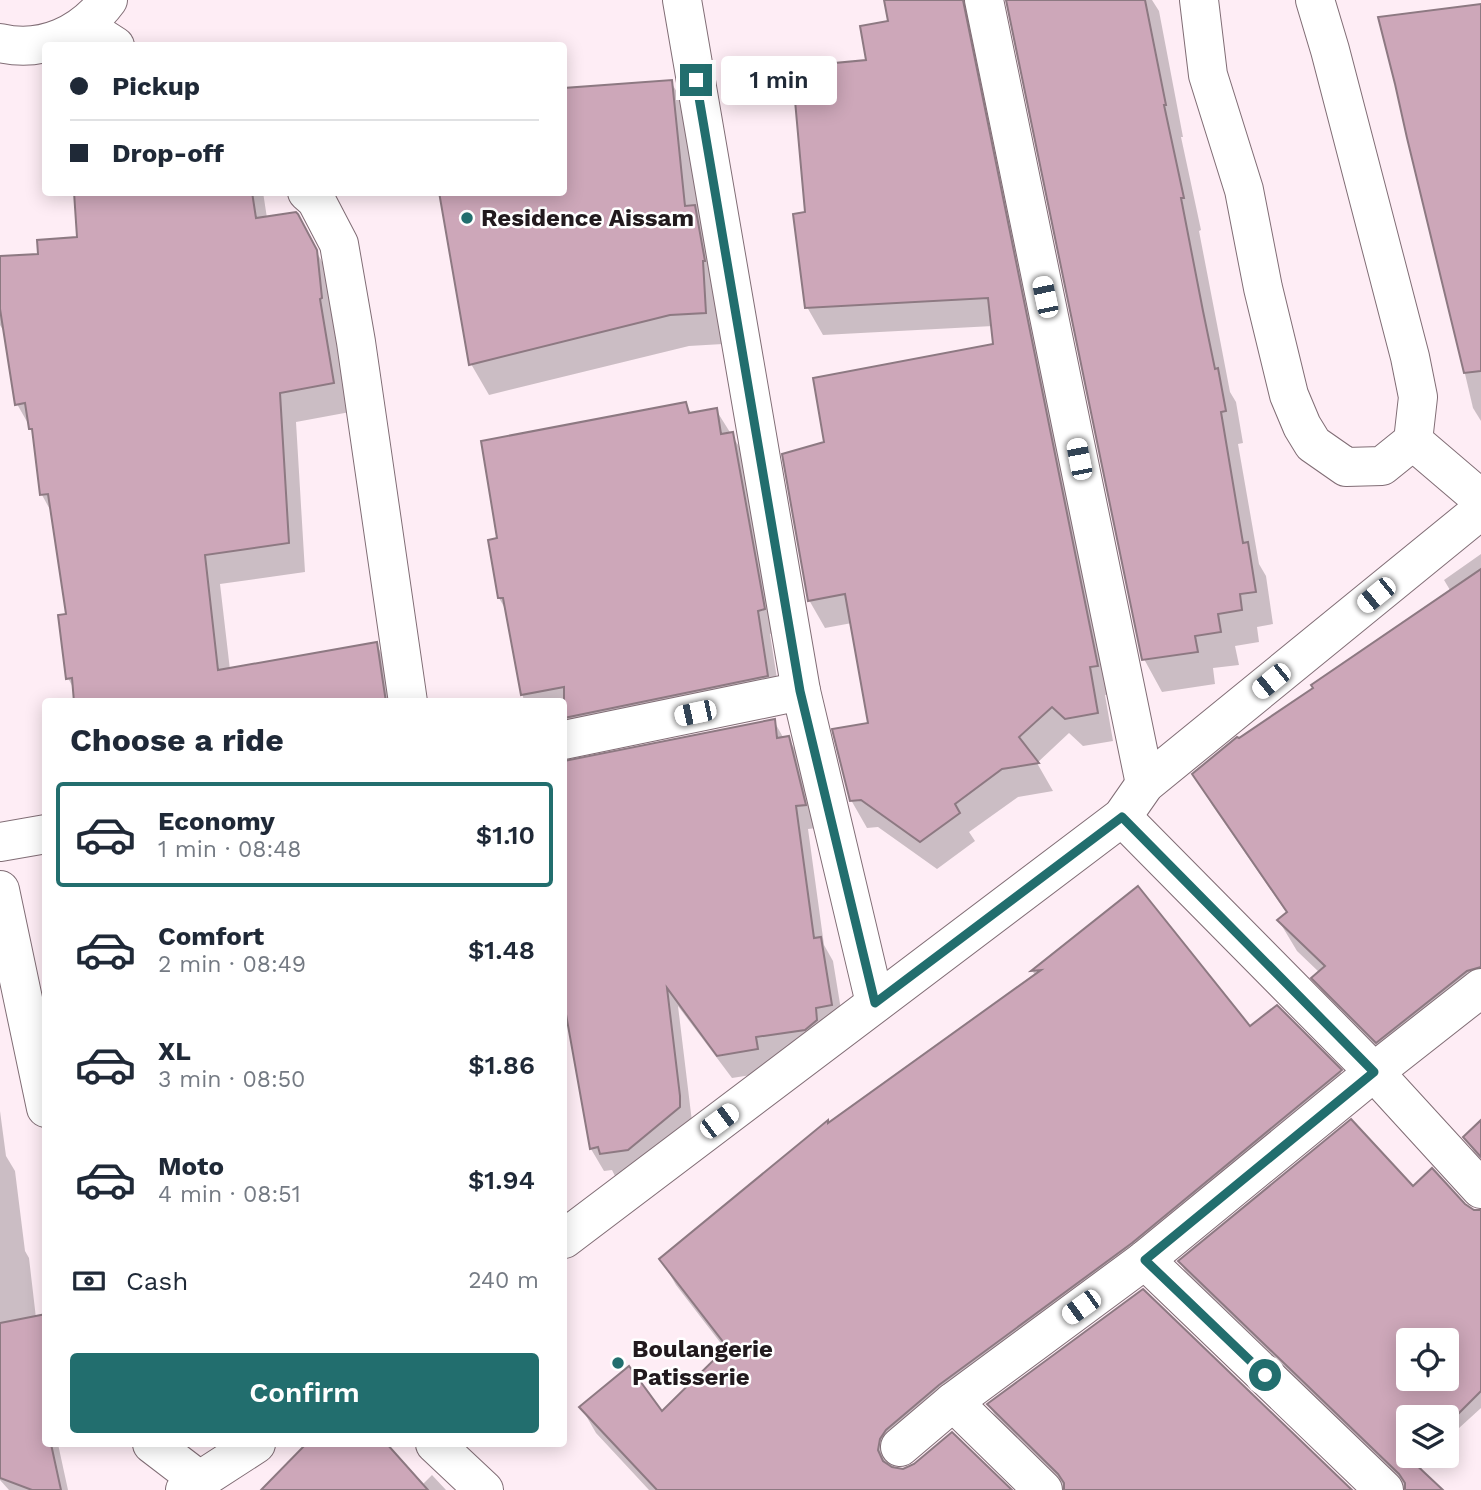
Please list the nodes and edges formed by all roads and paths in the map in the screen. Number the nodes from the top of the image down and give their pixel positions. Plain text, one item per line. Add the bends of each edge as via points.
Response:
1 (682, 0) edge
2 (984, 0) edge
3 (1199, 0) edge
4 (1315, 0) edge
5 (103, 24) edge
6 (49, 42) edge
7 (0, 43) edge
8 (42, 44) edge
9 (312, 196) edge
10 (1413, 441) junction
11 (1481, 499) edge
12 (1481, 510) edge
13 (800, 691) junction
14 (407, 698) edge
15 (567, 739) edge
16 (1145, 783) junction
17 (1122, 817) junction
18 (42, 835) edge
19 (0, 842) edge
20 (0, 890) edge
21 (1481, 988) edge
22 (875, 1003) junction
23 (1374, 1072) junction
24 (42, 1089) edge
25 (1481, 1189) edge
26 (567, 1237) edge
27 (1145, 1260) junction
28 (953, 1402) junction
29 (155, 1447) edge
30 (251, 1447) edge
31 (438, 1447) edge
32 (900, 1447) dead end
33 (192, 1485) edge
34 (484, 1490) edge
35 (1043, 1490) edge
36 (1384, 1490) edge

1 - 13 street
2 - 16 street
3 - 10 street via 1208,75 1244,190 1289,395 1302,426 1312,444 1346,467 1382,466
4 - 10 street via 1410,358 1418,397
5 - 6 street
7 - 8 street
9 - 14 street via 338,244
10 - 11 street
12 - 16 street
13 - 15 street
13 - 22 street
16 - 17 street
17 - 22 street
17 - 23 street
18 - 19 street
20 - 24 street
21 - 23 street
22 - 26 street
23 - 25 street
23 - 27 street
27 - 28 street
27 - 36 street
28 - 32 street
28 - 35 street
29 - 33 street
30 - 33 street
31 - 34 street

